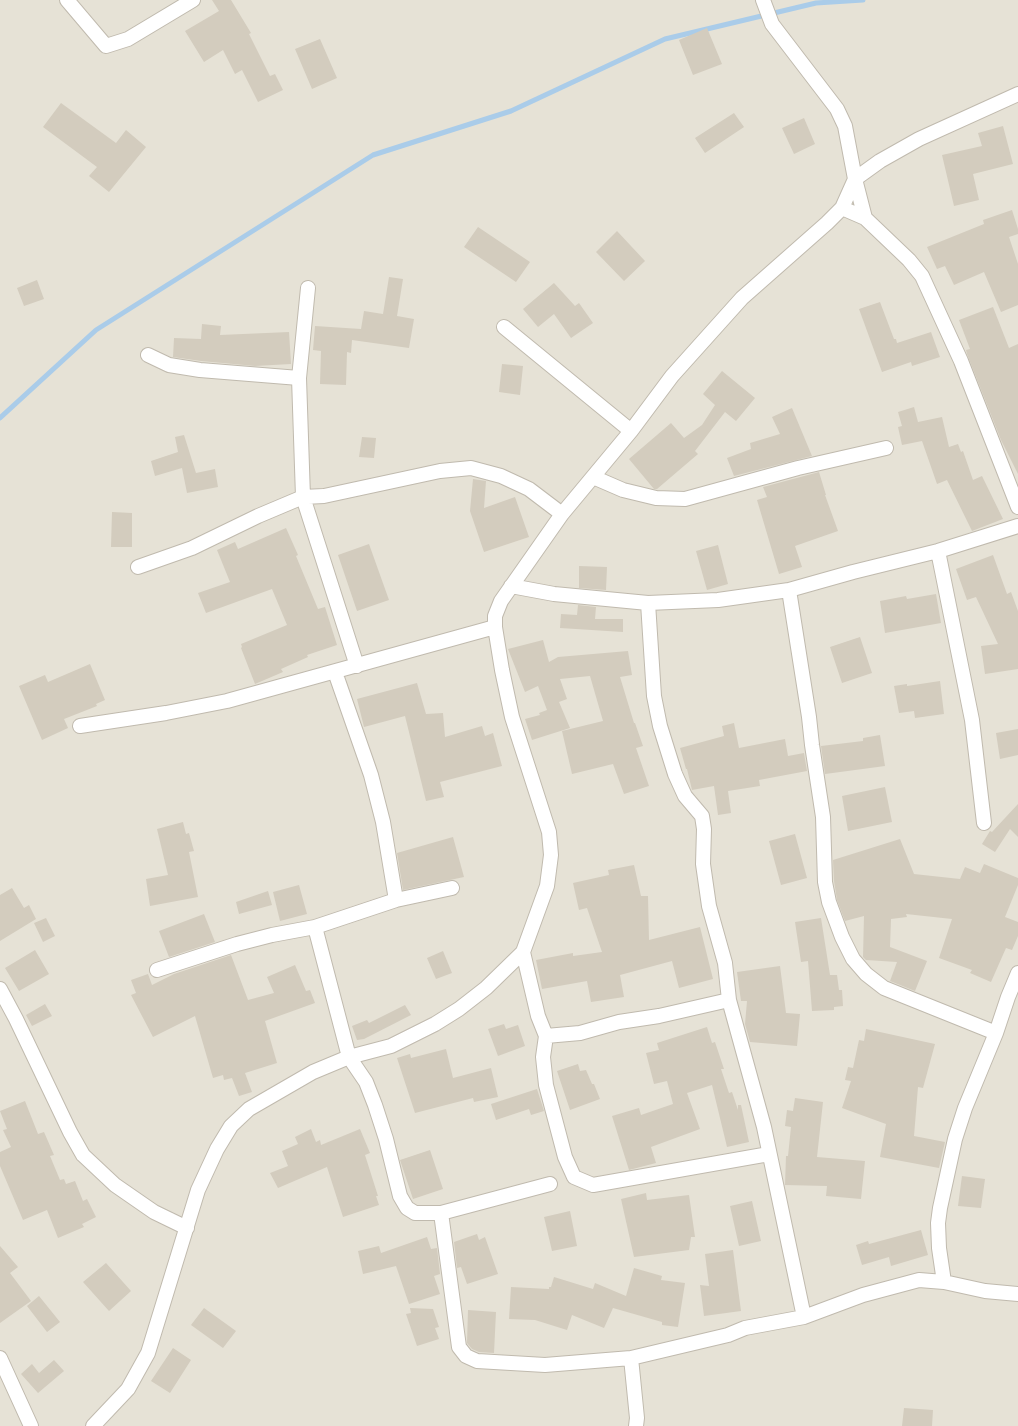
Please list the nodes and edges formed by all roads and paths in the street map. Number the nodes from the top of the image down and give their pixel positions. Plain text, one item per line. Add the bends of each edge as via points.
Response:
1 (67, 0) edge
2 (193, 0) edge
3 (762, 0) edge
4 (1018, 94) edge
5 (855, 179) junction
6 (842, 208) junction
7 (865, 218) junction
8 (308, 288) dead end
9 (504, 327) dead end
10 (148, 355) dead end
11 (299, 378) junction
12 (631, 432) junction
13 (886, 448) dead end
14 (593, 477) junction
15 (303, 497) junction
16 (1018, 507) edge
17 (562, 514) junction
18 (1018, 526) edge
19 (938, 551) junction
20 (138, 567) dead end
21 (511, 586) junction
22 (789, 590) junction
23 (648, 603) junction
24 (495, 627) junction
25 (357, 666) junction
26 (335, 672) junction
27 (80, 726) dead end
28 (984, 823) dead end
29 (452, 888) dead end
30 (396, 900) junction
31 (315, 927) junction
32 (523, 952) junction
33 (156, 970) dead end
34 (1018, 973) edge
35 (0, 990) edge
36 (729, 1000) junction
37 (996, 1033) junction
38 (546, 1036) junction
39 (349, 1057) junction
40 (769, 1154) junction
41 (550, 1184) dead end
42 (440, 1213) junction
43 (187, 1228) junction
44 (944, 1282) junction
45 (1015, 1297) edge
46 (804, 1317) junction
47 (0, 1358) edge
48 (631, 1358) junction
49 (31, 1426) edge
50 (93, 1426) edge
51 (636, 1426) edge

1 - 2 street via 106,46 128,39
3 - 5 street via 776,30 837,109 844,126
4 - 5 street via 919,138
5 - 6 street
5 - 7 street
6 - 7 street
6 - 12 street via 742,298 672,376
7 - 16 street via 922,276 961,361
8 - 11 street
9 - 12 street
10 - 11 street via 169,365
11 - 15 street
12 - 14 street
13 - 14 street via 685,499 656,498 623,490
14 - 17 street
15 - 17 street via 324,496 471,468 501,476 530,489
15 - 20 street via 192,548
15 - 25 street
17 - 21 street
18 - 19 street
19 - 22 street
19 - 28 street via 972,720
21 - 23 street via 554,594
21 - 24 street via 501,601
22 - 23 street via 718,600
22 - 37 street via 823,817 825,882 842,937 853,959 884,988
23 - 36 street via 654,696 660,726 685,796 702,816 705,884 725,963
24 - 25 street
24 - 32 street via 512,717 548,832 551,855 547,886
25 - 26 street
26 - 27 street via 227,701
26 - 30 street via 371,774
29 - 30 street
30 - 31 street
31 - 33 street via 237,944
31 - 39 street
32 - 38 street
32 - 39 street via 486,988 435,1024 391,1046
34 - 37 street
35 - 43 street via 83,1155 115,1186 154,1212
36 - 38 street via 580,1032
36 - 40 street
37 - 44 street via 955,1139 940,1208 939,1248
38 - 40 street via 543,1057 546,1085 565,1157 574,1177 592,1185
39 - 42 street via 366,1082 375,1105 400,1196 407,1208 414,1213
39 - 43 street via 313,1072 248,1109 231,1126 198,1190
40 - 46 street
41 - 42 street
42 - 48 street via 459,1347 466,1356 477,1361 545,1365
43 - 50 street via 148,1353 128,1389
44 - 45 street
44 - 46 street via 919,1280 898,1285
46 - 48 street via 745,1328
47 - 49 street
48 - 51 street

